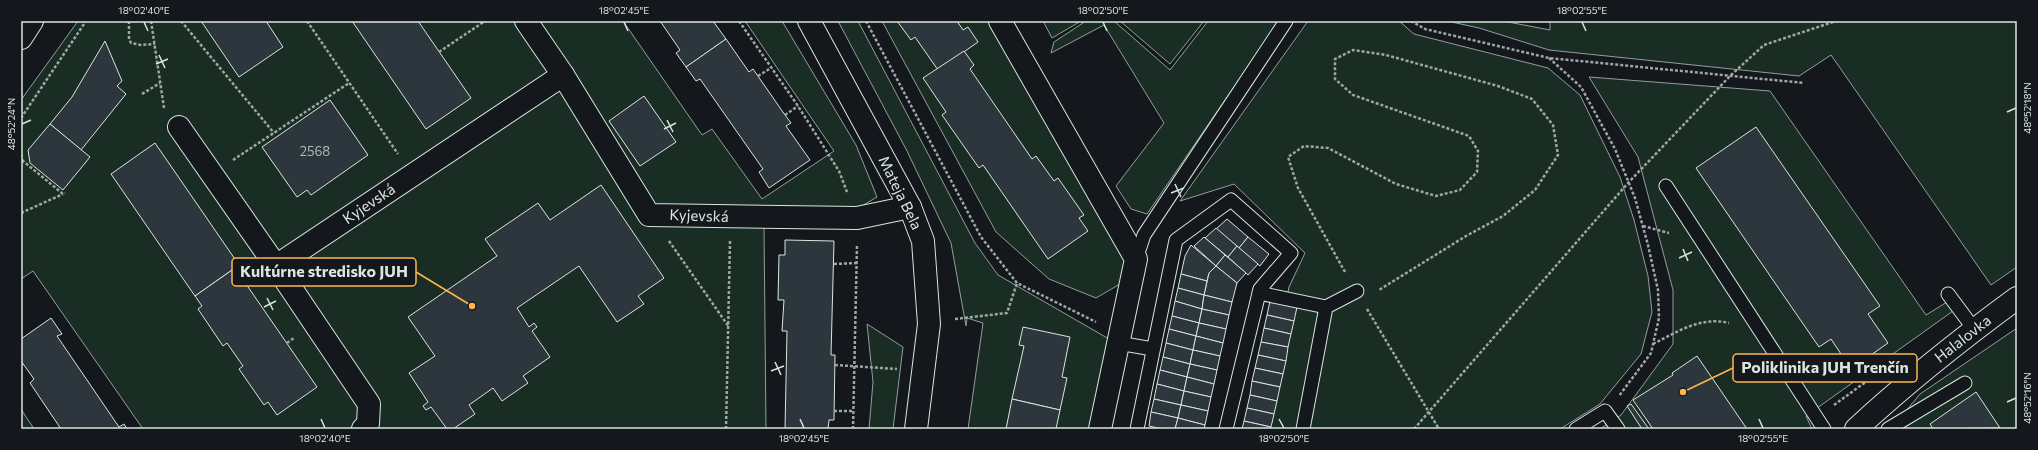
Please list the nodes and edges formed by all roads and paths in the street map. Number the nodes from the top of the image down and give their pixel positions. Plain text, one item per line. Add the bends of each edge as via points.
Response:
1 (32, 21) edge
2 (86, 21) edge
3 (129, 21) edge
4 (151, 21) edge
5 (181, 21) edge
6 (307, 21) edge
7 (485, 21) edge
8 (526, 21) edge
9 (809, 21) edge
10 (866, 21) edge
11 (1000, 21) edge
12 (1286, 21) edge
13 (1411, 21) edge
14 (1836, 21) edge
15 (21, 38) edge
16 (155, 44) junction
17 (439, 52) dead end
18 (1549, 58) junction
19 (771, 68) dead end
20 (563, 75) junction
21 (758, 76) dead end
22 (1730, 76) junction
23 (349, 83) junction
24 (1804, 83) dead end
25 (160, 84) junction
26 (142, 94) dead end
27 (798, 106) dead end
28 (164, 110) dead end
29 (785, 114) dead end
30 (21, 118) edge
31 (180, 127) dead end
32 (274, 133) junction
33 (243, 153) dead end
34 (405, 153) dead end
35 (21, 155) edge
36 (1628, 183) junction
37 (1666, 186) dead end
38 (910, 207) junction
39 (21, 213) edge
40 (650, 214) junction
41 (730, 217) junction
42 (1136, 259) junction
43 (857, 263) dead end
44 (834, 264) dead end
45 (276, 266) junction
46 (1016, 283) junction
47 (1259, 293) junction
48 (1948, 294) dead end
49 (1359, 296) junction
50 (2017, 298) edge
51 (1326, 308) junction
52 (958, 319) dead end
53 (729, 328) junction
54 (1974, 329) junction
55 (1762, 335) junction
56 (1119, 338) junction
57 (1653, 345) junction
58 (1153, 349) junction
59 (835, 364) dead end
60 (924, 371) junction
61 (1965, 383) dead end
62 (834, 411) dead end
63 (1605, 411) junction
64 (853, 412) dead end
65 (1429, 412) junction
66 (363, 429) edge
67 (726, 429) edge
68 (916, 429) edge
69 (1100, 429) edge
70 (1137, 429) edge
71 (1226, 429) edge
72 (1303, 429) edge
73 (1414, 429) edge
74 (1439, 429) edge
75 (1576, 429) edge
76 (1618, 429) edge
77 (1824, 429) edge
78 (1856, 429) edge
79 (1888, 429) edge

1 - 15 street
2 - 30 path
3 - 16 path via 129,39 132,43
4 - 16 path
5 - 32 path
6 - 23 path
7 - 17 path
8 - 20 street, Kyjevská
9 - 38 street, Mateja Bela
10 - 46 path via 981,237
11 - 42 street
12 - 42 lane via 1144,235
13 - 18 path via 1425,29
14 - 22 path via 1764,46
16 - 25 path
18 - 22 path
18 - 36 path via 1581,87 1615,149
19 - 21 path
20 - 40 street, Kyjevská
20 - 45 street, Kyjevská
22 - 24 path
22 - 36 path
23 - 32 path
23 - 34 path via 398,154
25 - 26 path
25 - 28 path
27 - 29 path
31 - 45 street
32 - 33 path
35 - 39 path via 23,161 64,194
36 - 57 path via 1648,245 1658,290 1659,318
36 - 65 path
37 - 55 lane
38 - 41 street, Kyjevská via 857,218
38 - 60 street, Mateja Bela via 923,241 929,324
40 - 41 street, Kyjevská
40 - 53 path
41 - 53 path
42 - 56 street
43 - 44 path
45 - 66 street via 369,404 368,424
46 - 52 path via 1007,313
46 - 56 path
47 - 51 lane
47 - 58 lane via 1291,253 1231,200 1176,240
47 - 71 lane
48 - 54 lane
49 - 49 path via 1503,216 1536,190 1558,155 1553,125 1532,99 1498,86 1386,55 1353,50 1335,59 1335,79 1352,95 1469,136 1478,151 1477,172 1460,190 1436,196 1396,184 1328,148 1304,146 1288,157 1298,188
49 - 51 lane
49 - 65 path
50 - 54 street, Halalovka
51 - 72 lane
53 - 67 path
54 - 78 street, Halalovka via 1899,389
55 - 57 path via 1744,326 1722,321 1694,323
55 - 77 lane
56 - 58 lane
56 - 69 street
57 - 63 path via 1651,353 1630,382
58 - 70 lane
59 - 60 path
60 - 68 street, Mateja Bela
61 - 79 lane
62 - 64 path
63 - 75 lane
63 - 76 lane
65 - 73 path
65 - 74 path

